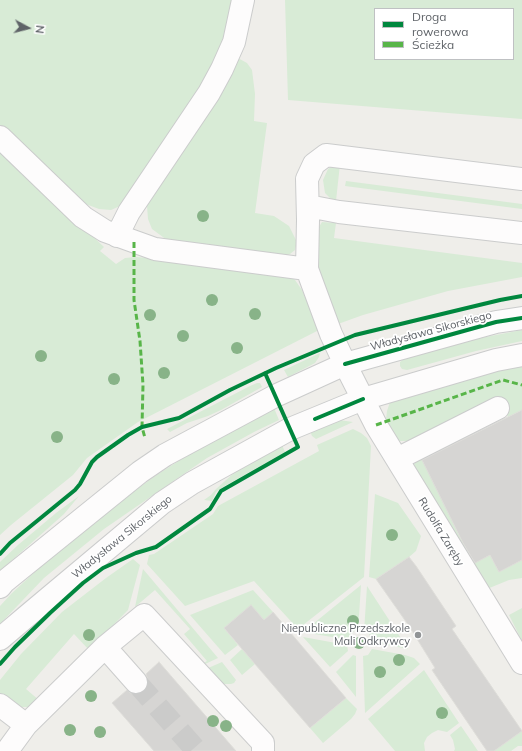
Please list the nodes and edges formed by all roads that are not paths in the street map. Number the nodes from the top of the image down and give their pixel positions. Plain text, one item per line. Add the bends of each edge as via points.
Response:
1 (243, 0) edge
2 (0, 137) edge
3 (522, 179) edge
4 (308, 206) junction
5 (522, 233) edge
6 (117, 236) junction
7 (306, 269) junction
8 (522, 318) edge
9 (522, 355) edge
10 (345, 364) junction
11 (363, 399) junction
12 (498, 408) dead end
13 (397, 459) junction
14 (0, 587) edge
15 (0, 640) edge
16 (105, 647) junction
17 (522, 664) edge
18 (136, 682) tunnel mouth
19 (0, 705) edge
20 (26, 725) junction
21 (8, 751) edge
22 (263, 751) edge

1 - 6 street via 234,42 222,69 209,93 129,212
2 - 6 street via 83,217
3 - 4 street via 326,155 314,164 307,179
4 - 5 street via 339,212
4 - 7 street
6 - 7 street via 155,249
7 - 10 street
8 - 10 street, Władysława Sikorskiego via 496,322
9 - 11 street, Władysława Sikorskiego via 496,360
10 - 11 street
10 - 14 street, Władysława Sikorskiego via 275,396 165,454
11 - 13 street, Rudolfa Zaręby
11 - 15 street, Władysława Sikorskiego via 290,429 162,503
12 - 13 street
13 - 17 street, Rudolfa Zaręby
16 - 18 street
16 - 20 street
16 - 22 street via 144,615 263,743
19 - 20 street
20 - 21 street

